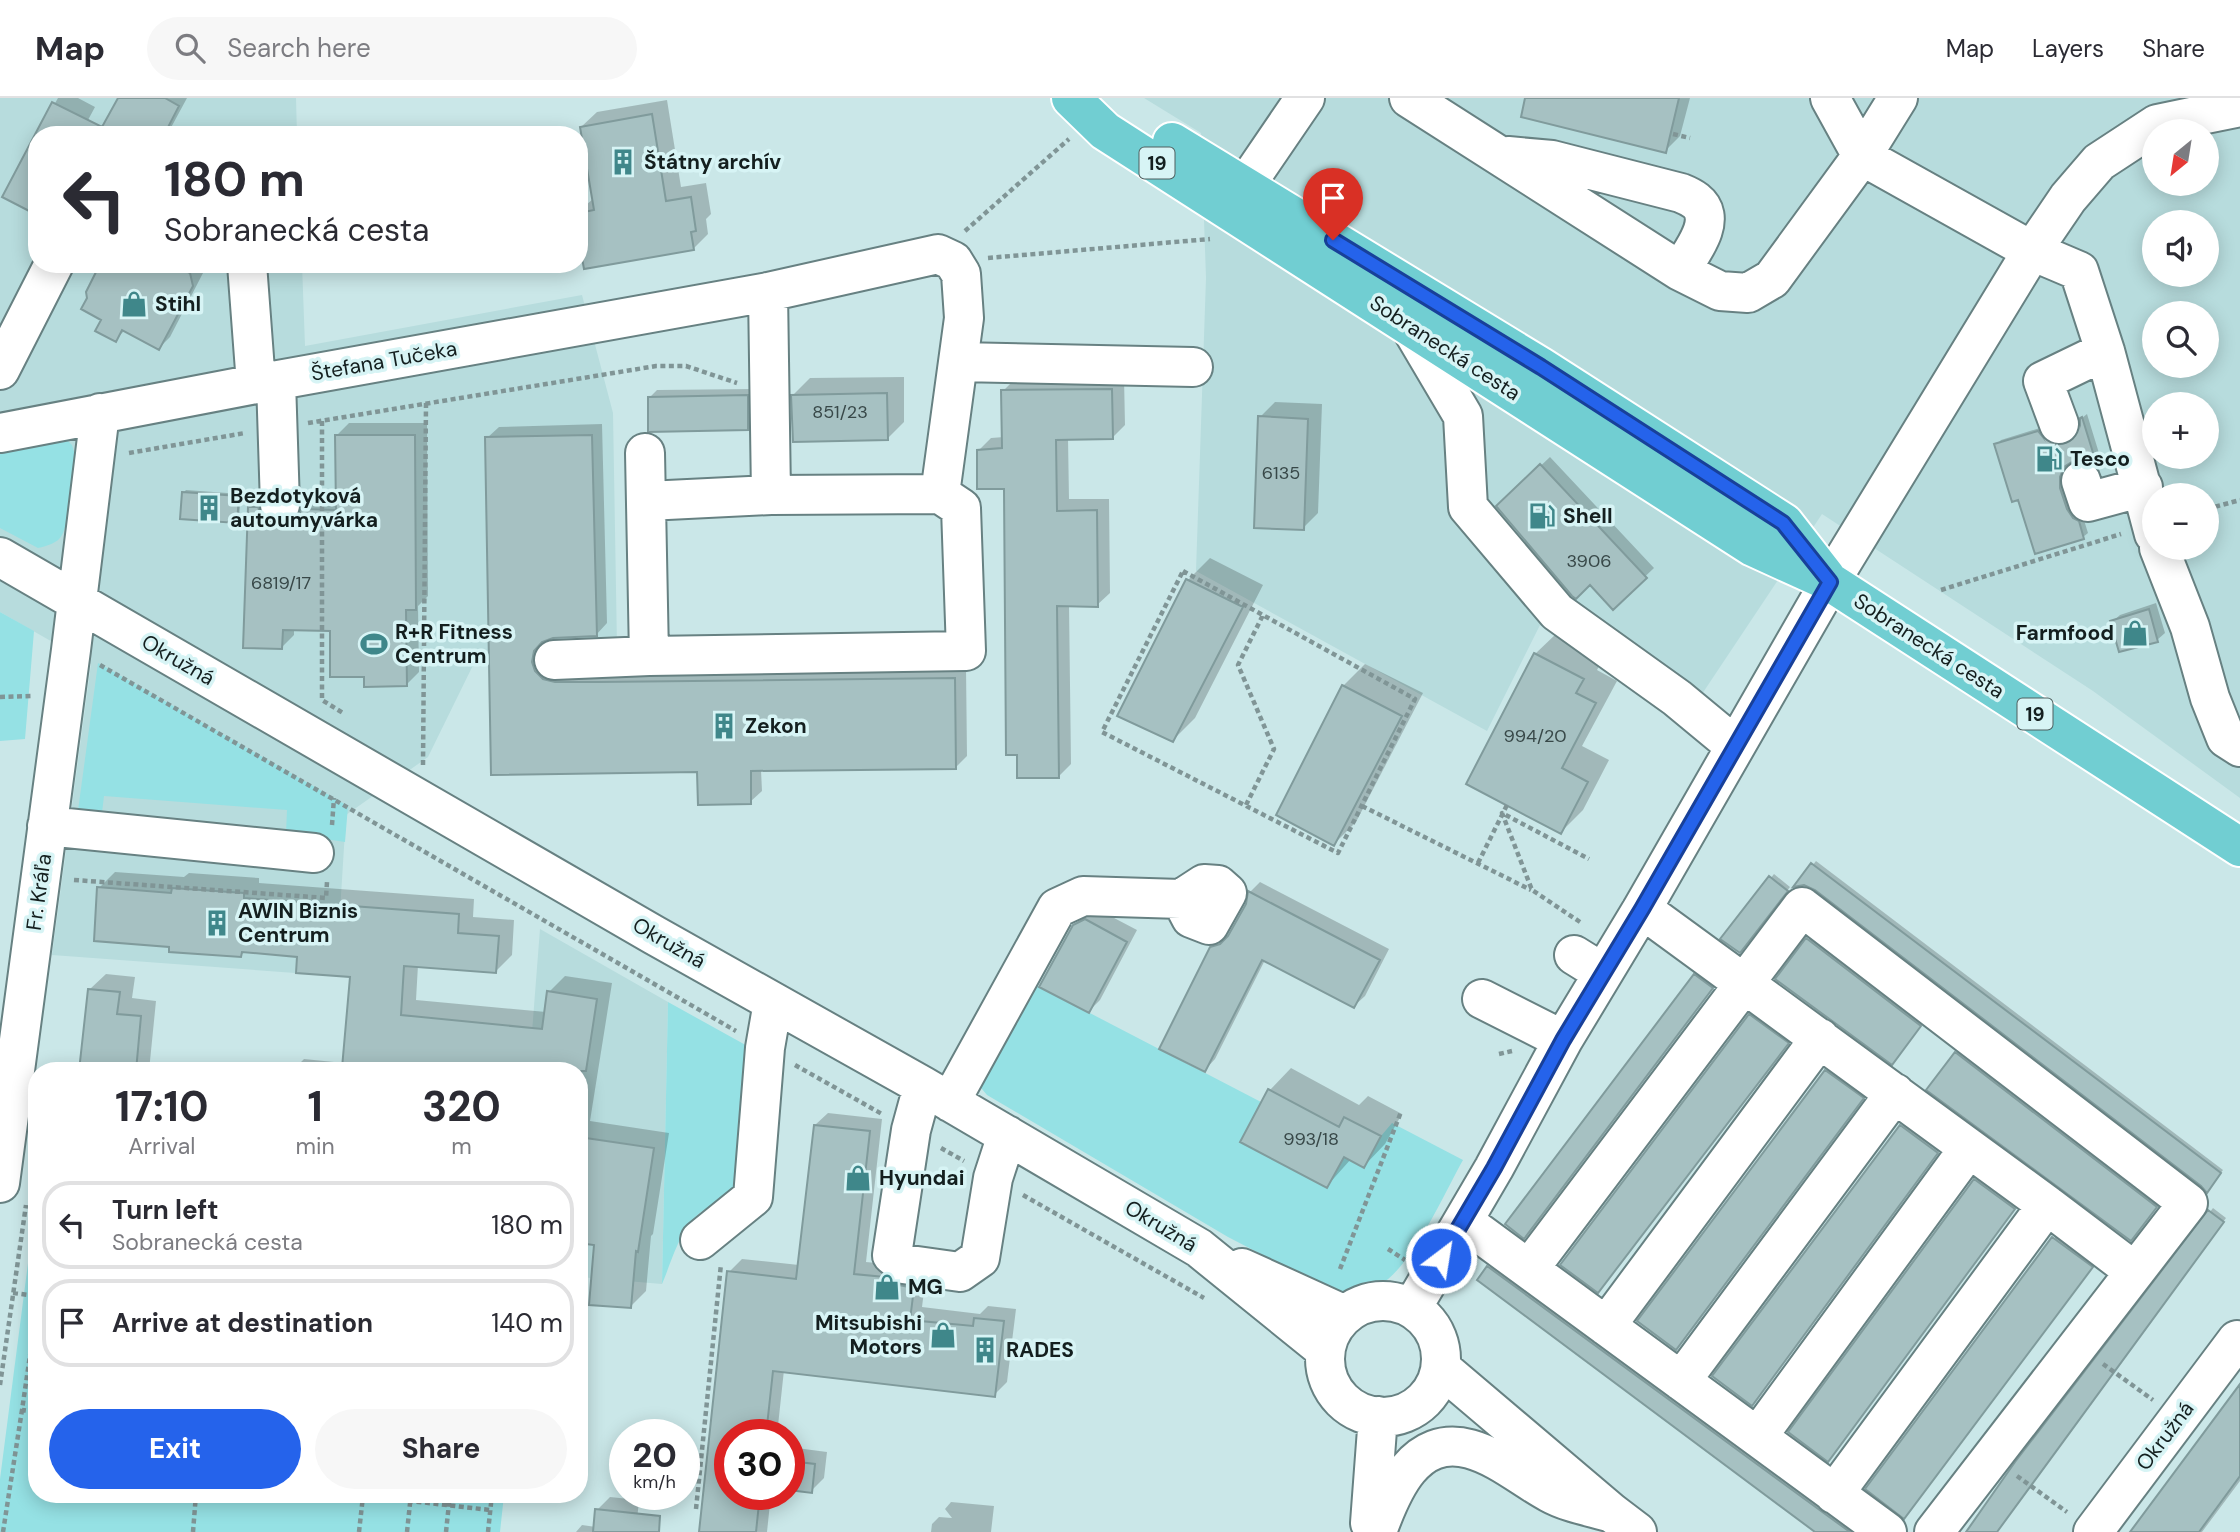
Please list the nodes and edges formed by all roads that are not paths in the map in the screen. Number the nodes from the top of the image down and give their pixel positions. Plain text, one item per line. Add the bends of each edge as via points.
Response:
1 (1071, 98) edge
2 (1084, 98) edge
3 (1305, 98) edge
4 (1409, 98) edge
5 (1830, 98) edge
6 (1898, 98) edge
7 (2240, 107) edge
8 (1500, 156) junction
9 (1862, 156) junction
10 (1245, 186) junction
11 (2032, 251) junction
12 (1680, 271) junction
13 (49, 273) edge
14 (248, 273) edge
15 (768, 292) junction
16 (1411, 328) junction
17 (2105, 351) junction
18 (958, 362) junction
19 (1193, 367) dead end
20 (1541, 367) junction
21 (0, 370) edge
22 (266, 382) junction
23 (1500, 384) junction
24 (100, 412) junction
25 (1463, 416) junction
26 (2059, 424) tunnel mouth
27 (0, 433) edge
28 (645, 453) dead end
29 (2081, 481) tunnel mouth
30 (2142, 483) edge
31 (2142, 487) edge
32 (940, 494) junction
33 (771, 495) junction
34 (647, 501) junction
35 (280, 505) dead end
36 (0, 557) edge
37 (2159, 560) edge
38 (1830, 582) junction
39 (76, 601) junction
40 (649, 656) junction
41 (554, 660) dead end
42 (1735, 746) junction
43 (2240, 747) edge
44 (47, 826) junction
45 (2240, 847) edge
46 (314, 853) dead end
47 (1181, 899) dead end
48 (1642, 909) junction
49 (1744, 983) junction
50 (1482, 999) dead end
51 (773, 1002) junction
52 (1820, 1038) junction
53 (1563, 1040) junction
54 (1895, 1093) junction
55 (936, 1094) junction
56 (1007, 1135) junction
57 (1969, 1148) junction
58 (13, 1191) edge
59 (2048, 1205) junction
60 (1463, 1221) junction
61 (713, 1229) road end
62 (1199, 1248) junction
63 (1529, 1269) junction
64 (2134, 1271) junction
65 (1412, 1308) junction
66 (1345, 1315) junction
67 (1606, 1326) junction
68 (2237, 1340) dead end
69 (1325, 1350) junction
70 (1441, 1368) junction
71 (1681, 1381) junction
72 (1416, 1406) junction
73 (1378, 1416) junction
74 (1758, 1436) junction
75 (1834, 1494) junction
76 (1624, 1522) edge
77 (2093, 1531) edge
78 (1369, 1532) edge
79 (1377, 1532) edge
80 (1887, 1532) edge
81 (1934, 1532) edge

1 - 16 main road, Sobranecká cesta / 19 via 1105,131
2 - 10 main road, Sobranecká cesta / 19 via 1125,114
3 - 10 street
4 - 8 street
5 - 9 street
6 - 9 street
7 - 11 street via 2157,124 2099,162
8 - 12 street
8 - 12 street via 1552,160 1681,193 1698,202 1706,215 1702,234
9 - 11 street
9 - 12 street via 1772,279 1748,293 1720,291
10 - 20 main road, Sobranecká cesta / 19
11 - 17 street via 2079,271
11 - 38 street
13 - 21 street
14 - 22 street
15 - 18 street, Štefana Tučeka via 945,258 961,274 964,318
15 - 22 street, Štefana Tučeka
15 - 33 street
16 - 23 main road, Sobranecká cesta / 19
16 - 25 street
17 - 26 street via 2043,381
17 - 30 street
18 - 19 street
18 - 32 street
20 - 23 street
20 - 38 main road, Sobranecká cesta / 19 via 1783,523
22 - 24 street, Štefana Tučeka
22 - 35 street via 278,428
23 - 25 street
23 - 38 main road, Sobranecká cesta / 19 via 1753,547
24 - 27 street, Štefana Tučeka
24 - 39 street, Fr. Kráľa
25 - 42 street via 1468,507 1557,612
28 - 34 street
29 - 31 street via 2088,502
32 - 33 street
32 - 40 street via 961,508 966,651
33 - 34 street
34 - 40 street
36 - 39 street, Okružná
37 - 43 street via 2190,627 2226,738
38 - 42 street
38 - 45 main road, Sobranecká cesta / 19
39 - 44 street, Fr. Kráľa
39 - 51 street, Okružná
40 - 41 street
42 - 48 street
44 - 46 street
44 - 58 street, Fr. Kráľa
47 - 55 street via 1083,896 1057,908
48 - 49 street
48 - 53 street via 1584,953
49 - 52 street
49 - 63 street
49 - 64 street via 1802,907 2188,1203
50 - 53 street
51 - 55 street, Okružná
51 - 61 street via 753,1197
52 - 54 street
52 - 67 street
53 - 60 street
54 - 57 street
54 - 71 street
55 - 56 street, Okružná
55 - 56 street via 911,1130 892,1255 902,1265 960,1272 980,1258 993,1178
56 - 62 street, Okružná
57 - 59 street
57 - 74 street
59 - 64 street
59 - 75 street
60 - 63 street
60 - 65 street
62 - 66 street
62 - 69 street, Okružná
63 - 67 street
64 - 81 street
65 - 66 street via 1377,1301
65 - 70 street via 1436,1335
66 - 69 street via 1332,1329
67 - 71 street
68 - 77 street, Okružná
69 - 73 street via 1335,1392 1362,1413
70 - 72 street via 1426,1398
70 - 76 street
71 - 74 street
72 - 73 street via 1404,1413
72 - 76 street
73 - 78 street
74 - 75 street
75 - 80 street
76 - 79 street via 1553,1495 1471,1449 1452,1446 1437,1448 1411,1464

